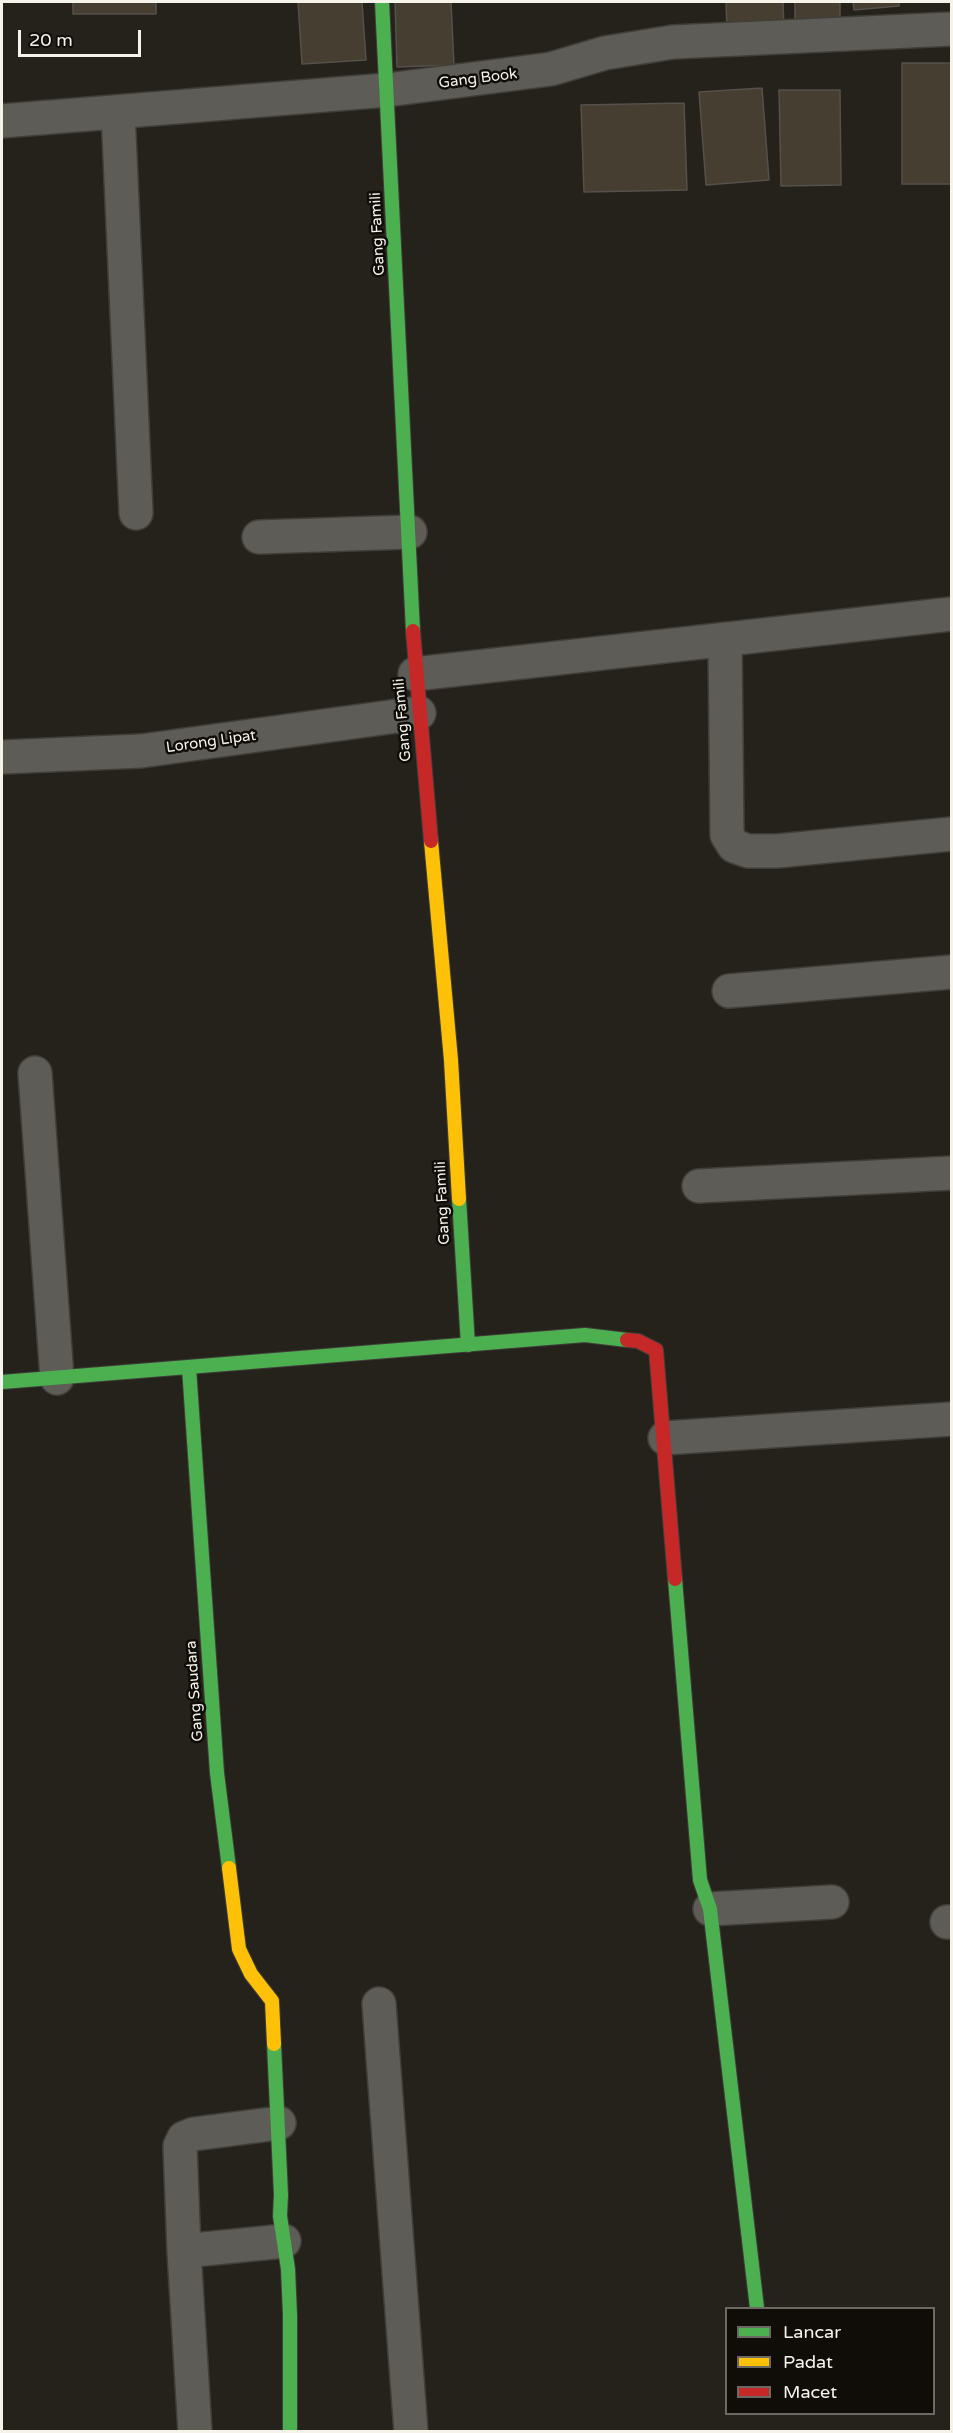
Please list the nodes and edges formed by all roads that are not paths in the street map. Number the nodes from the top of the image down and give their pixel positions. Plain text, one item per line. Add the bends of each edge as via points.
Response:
1 (382, 2) edge
2 (951, 29) edge
3 (387, 90) junction
4 (118, 112) junction
5 (2, 122) edge
6 (136, 513) dead end
7 (410, 532) junction
8 (259, 537) dead end
9 (951, 615) edge
10 (725, 640) junction
11 (415, 674) junction
12 (419, 713) junction
13 (2, 757) edge
14 (951, 834) edge
15 (951, 972) edge
16 (729, 991) dead end
17 (34, 1073) dead end
18 (951, 1173) edge
19 (699, 1186) dead end
20 (468, 1345) junction
21 (189, 1368) junction
22 (57, 1378) junction
23 (2, 1382) edge
24 (951, 1419) edge
25 (665, 1438) junction
26 (832, 1902) dead end
27 (710, 1909) junction
28 (379, 2004) dead end
29 (279, 2123) junction
30 (284, 2241) junction
31 (184, 2251) junction
32 (757, 2307) edge
33 (195, 2432) edge
34 (290, 2432) edge
35 (411, 2432) edge

1 - 3 street, Gang Famili
2 - 3 street, Gang Book via 673,42 605,53 551,69
3 - 4 street, Gang Book
3 - 7 street, Gang Famili
4 - 5 street, Gang Book
4 - 6 street
7 - 8 street
7 - 11 street, Gang Famili
9 - 10 street
10 - 11 street
10 - 14 street via 727,835 734,846 748,851 777,851
11 - 12 street, Gang Famili
12 - 13 street, Lorong Lipat via 141,751
12 - 20 street, Gang Famili via 451,1060
15 - 16 street
17 - 22 street
18 - 19 street
20 - 21 street
20 - 25 street via 585,1335 638,1341 657,1350
21 - 22 street
21 - 29 street, Gang Saudara via 217,1773 239,1949 251,1974 272,2001
22 - 23 street
24 - 25 street
25 - 27 street via 700,1880
26 - 27 street
27 - 32 street
28 - 35 street
29 - 30 street
29 - 31 street via 194,2134 184,2139 180,2146
30 - 31 street
30 - 34 street via 291,2349
31 - 33 street

